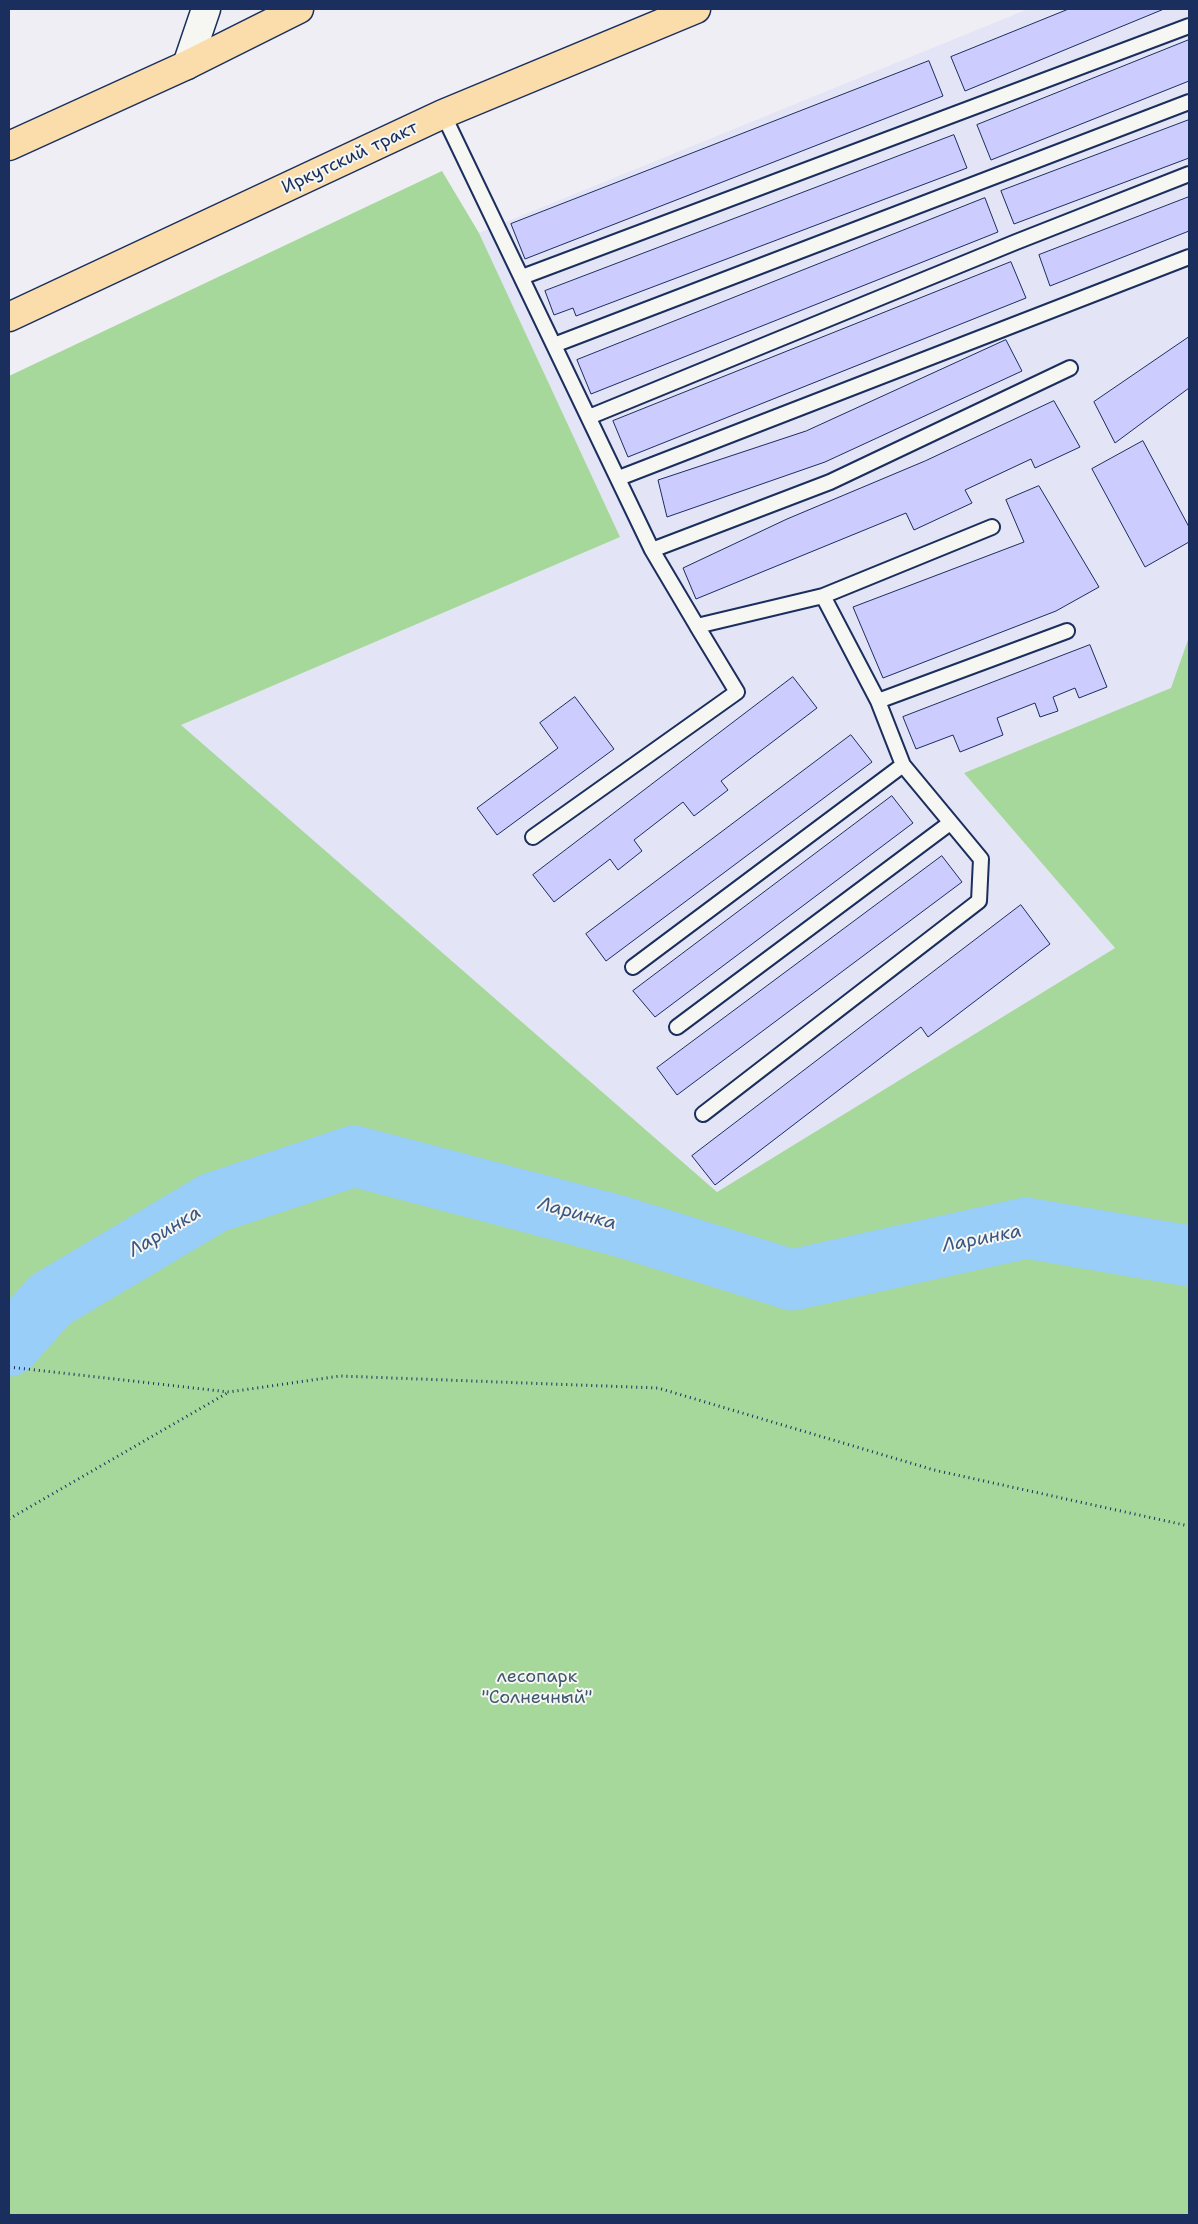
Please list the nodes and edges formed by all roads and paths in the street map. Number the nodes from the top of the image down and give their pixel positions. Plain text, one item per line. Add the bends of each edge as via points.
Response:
1 (206, 9) edge
2 (300, 9) edge
3 (692, 9) edge
4 (1189, 26) edge
5 (187, 65) junction
6 (1189, 102) edge
7 (442, 114) junction
8 (9, 146) edge
9 (1189, 174) edge
10 (1189, 257) edge
11 (522, 277) junction
12 (9, 298) edge
13 (38, 304) junction
14 (9, 316) edge
15 (554, 345) junction
16 (1070, 368) dead end
17 (590, 417) junction
18 (619, 478) junction
19 (992, 528) dead end
20 (652, 550) junction
21 (823, 596) junction
22 (697, 626) junction
23 (1067, 631) dead end
24 (878, 701) junction
25 (903, 765) junction
26 (950, 822) junction
27 (533, 838) dead end
28 (633, 967) dead end
29 (677, 1028) dead end
30 (703, 1114) dead end
31 (9, 1367) edge
32 (229, 1392) junction
33 (9, 1519) edge
34 (1189, 1526) edge

1 - 5 main road
2 - 5 main road
3 - 7 main road, Иркутский тракт
4 - 11 lane
5 - 8 main road
6 - 15 lane
7 - 11 lane
7 - 13 main road, Иркутский тракт
9 - 17 lane
10 - 18 lane
11 - 15 lane
12 - 13 main road
13 - 14 main road, Иркутский тракт
15 - 17 lane
16 - 20 lane via 830,482
17 - 18 lane
18 - 20 lane
19 - 21 lane
20 - 22 lane
21 - 22 lane
21 - 24 lane
22 - 27 lane via 737,692
23 - 24 lane
24 - 25 lane
25 - 26 lane
25 - 28 lane
26 - 29 lane
26 - 30 lane via 981,859 979,901
31 - 32 path
32 - 33 path
32 - 34 path via 340,1376 658,1388 934,1470

